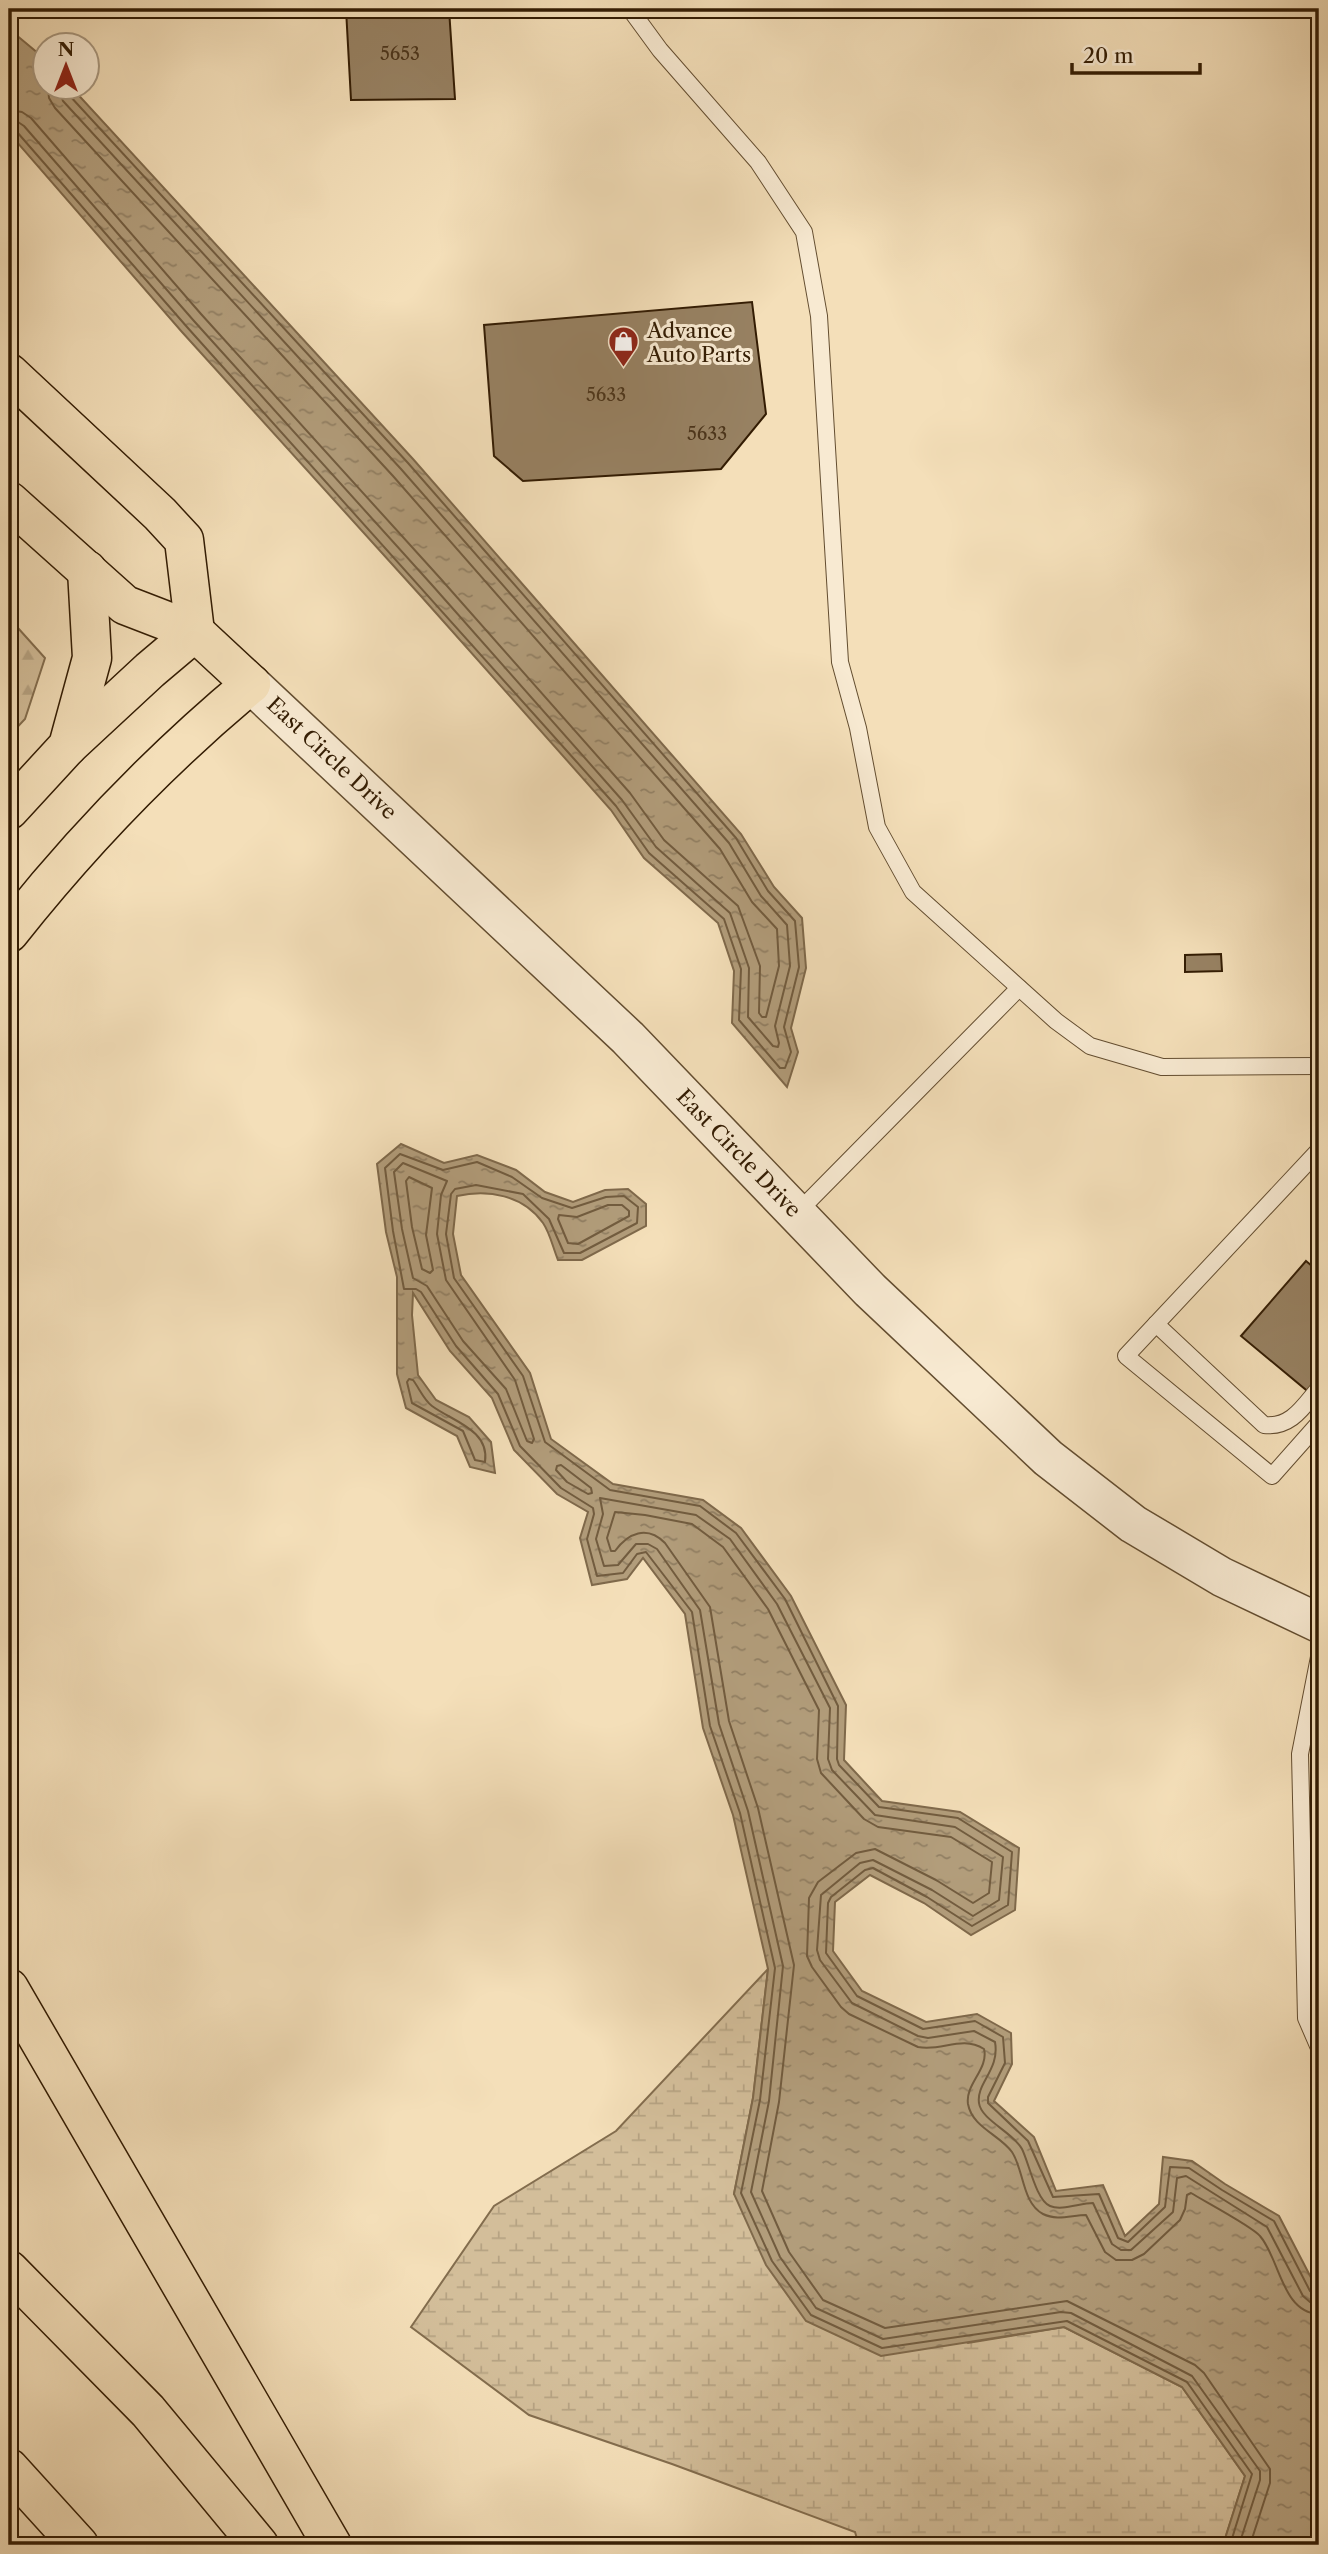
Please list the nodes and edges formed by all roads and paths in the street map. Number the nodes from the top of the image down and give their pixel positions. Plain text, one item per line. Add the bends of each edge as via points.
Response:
1 (630, 9) edge
2 (9, 373) edge
3 (9, 501) edge
4 (87, 570) junction
5 (195, 632) junction
6 (251, 684) junction
7 (68, 746) junction
8 (9, 810) edge
9 (9, 933) edge
10 (1019, 988) junction
11 (1319, 1066) edge
12 (1319, 1150) edge
13 (797, 1213) junction
14 (1156, 1324) junction
15 (1319, 1388) edge
16 (1319, 1423) edge
17 (1319, 1623) edge
18 (1319, 1657) edge
19 (1311, 1845) edge
20 (9, 1988) edge
21 (1313, 2018) edge
22 (1318, 2043) edge
23 (9, 2270) edge
24 (9, 2468) edge
25 (79, 2545) edge
26 (258, 2545) edge
27 (332, 2545) edge

1 - 10 lane via 758,162 804,232 819,316 840,662 877,827 913,892
2 - 5 main road via 184,540
3 - 4 main road, East Circle Drive
4 - 5 main road, East Circle Drive via 125,605
4 - 7 main road via 92,658
5 - 6 main road, East Circle Drive
5 - 7 main road
6 - 9 main road via 97,828
6 - 13 street, East Circle Drive via 628,1038
7 - 8 main road
10 - 11 lane via 1090,1046 1162,1067
10 - 13 lane
12 - 14 lane
13 - 17 street, East Circle Drive via 870,1290 1048,1458 1133,1524 1222,1577
14 - 15 lane via 1264,1425 1278,1427 1292,1419
14 - 16 lane via 1125,1356 1272,1476
18 - 19 lane via 1300,1754
19 - 21 lane
20 - 27 main road
21 - 22 lane
23 - 26 main road via 148,2411
24 - 25 main road

